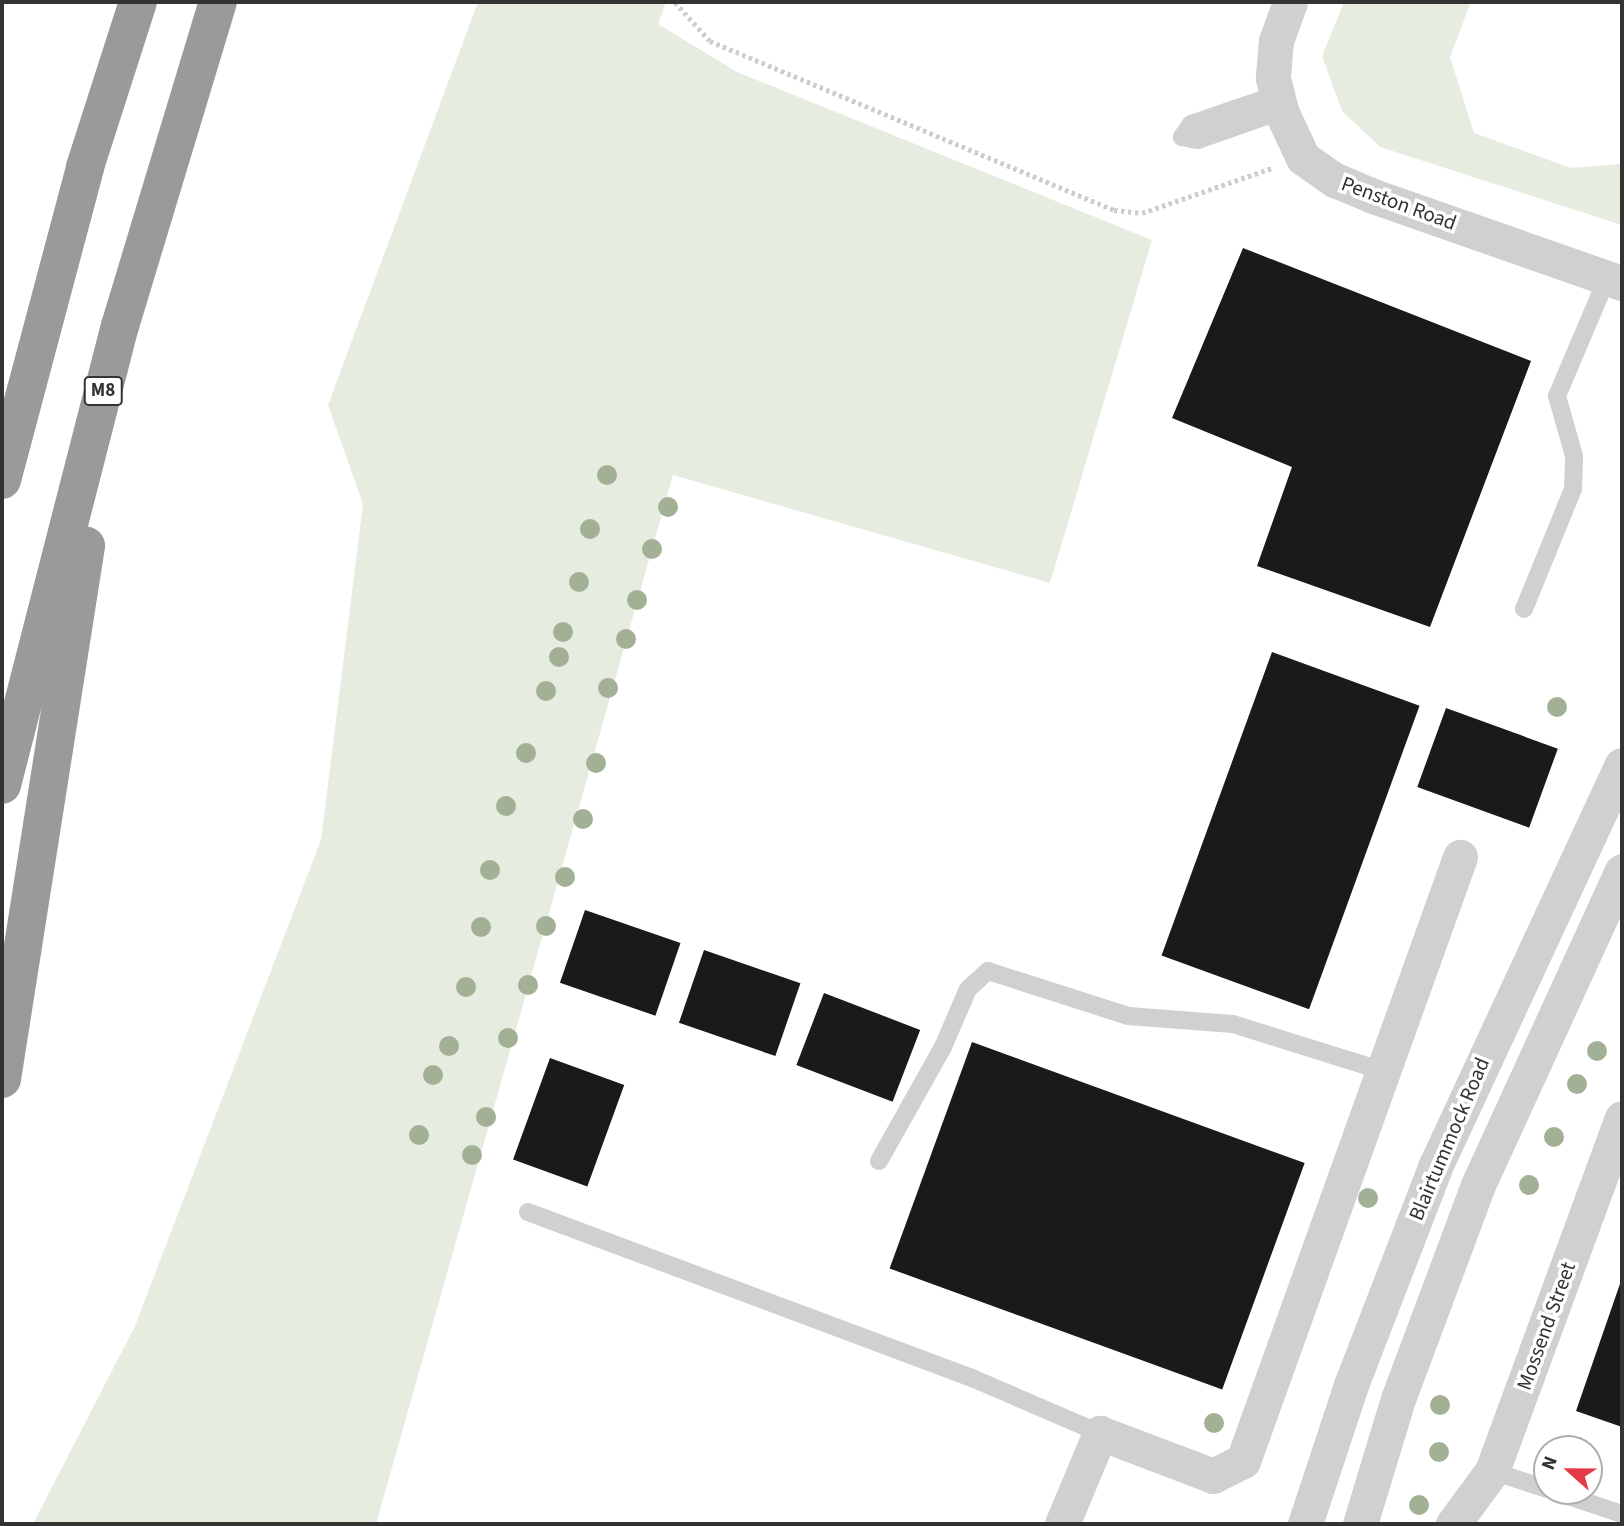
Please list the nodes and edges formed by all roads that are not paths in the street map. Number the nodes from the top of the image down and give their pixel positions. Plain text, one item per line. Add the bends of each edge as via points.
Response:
1 (138, 2) edge
2 (218, 2) edge
3 (1290, 2) edge
4 (1617, 279) edge
5 (120, 326) junction
6 (2, 480) edge
7 (1524, 609) dead end
8 (1622, 765) edge
9 (2, 785) edge
10 (1460, 857) dead end
11 (1622, 870) edge
12 (1383, 1071) junction
13 (2, 1079) edge
14 (1622, 1118) edge
15 (879, 1161) dead end
16 (528, 1212) dead end
17 (1100, 1433) junction
18 (1492, 1471) junction
19 (1533, 1484) edge
20 (1595, 1505) edge
21 (1622, 1514) edge
22 (1062, 1524) edge
23 (1305, 1524) edge
24 (1360, 1524) edge
25 (1453, 1524) edge

1 - 6 highway via 85,167
2 - 5 highway, M8
3 - 4 street, Penston Road via 1276,41 1279,103 1303,158 1335,180 1373,196
4 - 7 lane via 1557,396 1574,456 1573,489
5 - 9 highway, M8
5 - 13 highway
8 - 23 street, Blairtummock Road via 1435,1167 1351,1385
10 - 12 street
11 - 24 street via 1543,1035 1479,1185 1398,1399
12 - 15 lane via 1233,1024 1128,1016 988,971 968,989 943,1047
12 - 17 street via 1243,1461 1213,1476
14 - 18 street, Mossend Street
16 - 17 lane via 972,1378
17 - 22 street
18 - 19 lane
18 - 25 street, Mossend Street
20 - 21 lane

